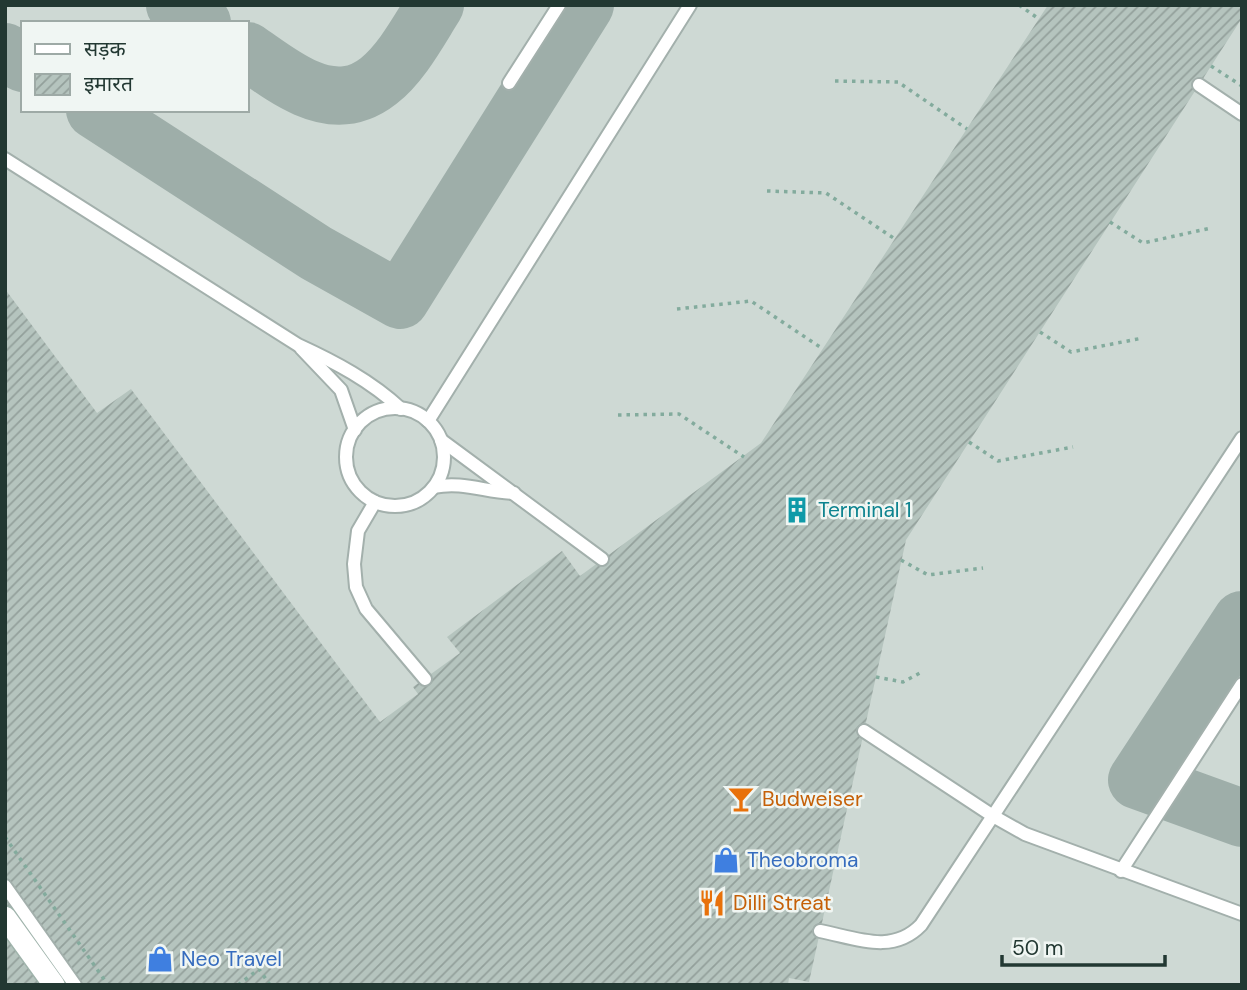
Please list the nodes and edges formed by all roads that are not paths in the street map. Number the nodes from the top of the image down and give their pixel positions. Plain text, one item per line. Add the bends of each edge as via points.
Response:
1 (559, 5) edge
2 (690, 5) edge
3 (509, 83) dead end
4 (1199, 85) dead end
5 (1242, 114) edge
6 (5, 159) edge
7 (298, 345) junction
8 (401, 409) junction
9 (428, 421) junction
10 (355, 430) junction
11 (1242, 438) edge
12 (441, 440) junction
13 (434, 487) junction
14 (515, 493) junction
15 (375, 502) junction
16 (602, 559) dead end
17 (425, 679) dead end
18 (1242, 684) edge
19 (864, 731) dead end
20 (993, 816) junction
21 (1121, 870) junction
22 (5, 886) edge
23 (1242, 914) edge
24 (5, 917) edge
25 (820, 931) dead end
26 (54, 985) edge
27 (75, 985) edge

1 - 3 lane
2 - 9 lane
4 - 5 lane
6 - 7 lane
7 - 8 lane via 363,379
7 - 10 lane via 341,390
8 - 9 lane
8 - 10 lane via 368,416
9 - 12 lane
10 - 15 lane via 346,452 346,467 360,492
11 - 20 lane
12 - 13 lane via 442,470
12 - 14 lane
13 - 14 lane via 454,484
13 - 15 lane via 414,503
14 - 16 lane
15 - 17 lane via 358,531 356,587 366,609
18 - 21 lane
19 - 20 lane
20 - 21 lane via 1036,839
20 - 25 lane via 911,936 880,943
21 - 23 lane
22 - 27 lane
24 - 26 street

